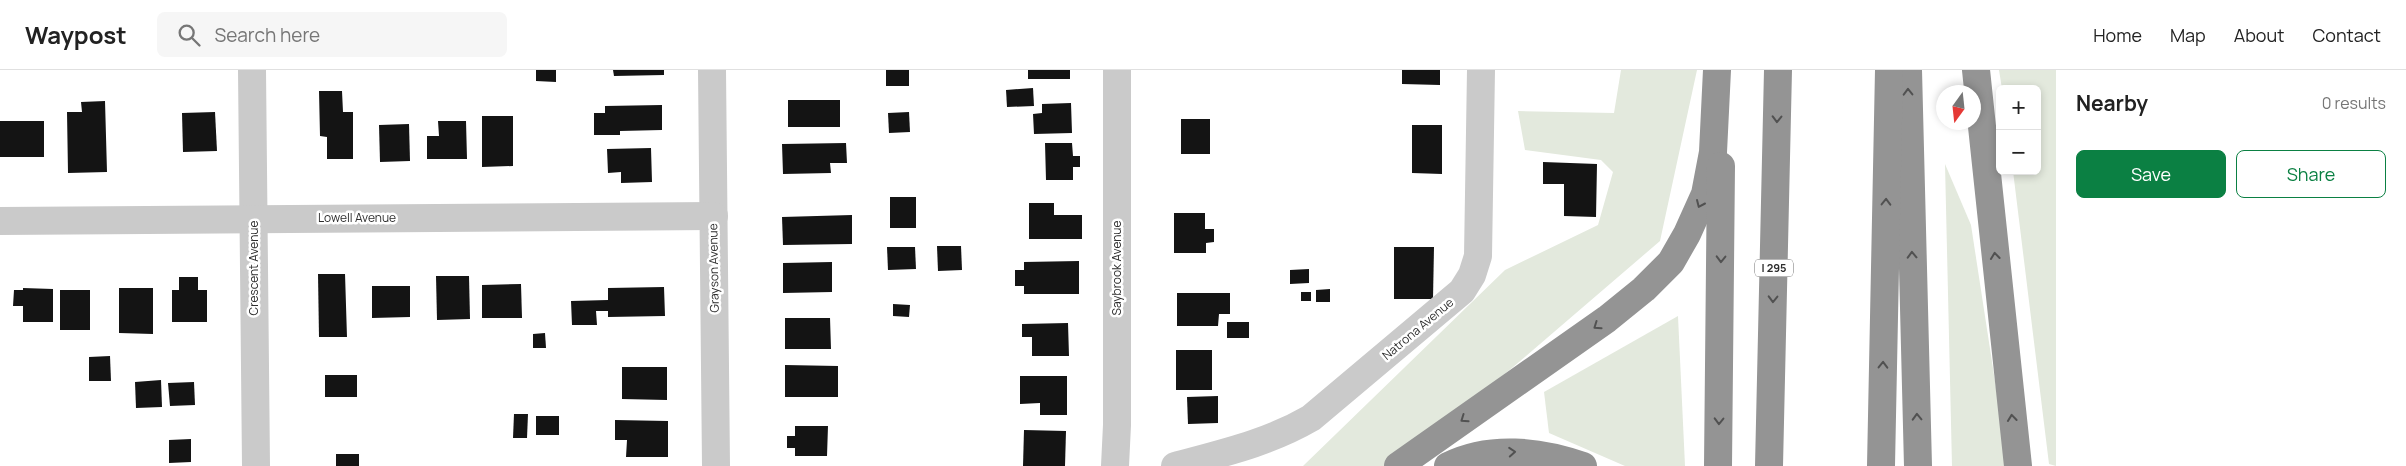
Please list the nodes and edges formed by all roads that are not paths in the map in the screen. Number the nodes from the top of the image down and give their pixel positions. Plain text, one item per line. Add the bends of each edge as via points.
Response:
1 (252, 70) edge
2 (712, 70) edge
3 (1117, 70) edge
4 (1481, 70) edge
5 (1719, 70) edge
6 (1778, 70) edge
7 (1889, 70) edge
8 (1908, 70) edge
9 (1976, 70) edge
10 (714, 216) junction
11 (254, 219) junction
12 (0, 221) edge
13 (256, 466) edge
14 (716, 466) edge
15 (1115, 466) edge
16 (1175, 466) edge
17 (1398, 466) edge
18 (1448, 466) edge
19 (1583, 466) edge
20 (1718, 466) edge
21 (1769, 466) edge
22 (1881, 466) edge
23 (1918, 466) edge
24 (2018, 466) edge

1 - 11 street, Crescent Avenue
2 - 10 street, Grayson Avenue
3 - 15 street, Saybrook Avenue
4 - 16 street, Natrona Avenue via 1478,256 1462,291 1311,418 1256,445
5 -> 17 highway via 1713,152 1705,194 1671,262 1607,319
5 -> 20 highway via 1722,210
6 -> 21 highway, I 295
22 -> 7 highway
23 -> 8 highway
24 -> 9 highway
10 - 11 street, Lowell Avenue
10 - 14 street, Grayson Avenue
11 - 12 street, Lowell Avenue
11 - 13 street, Crescent Avenue
18 -> 19 highway via 1482,455 1519,452 1557,457

